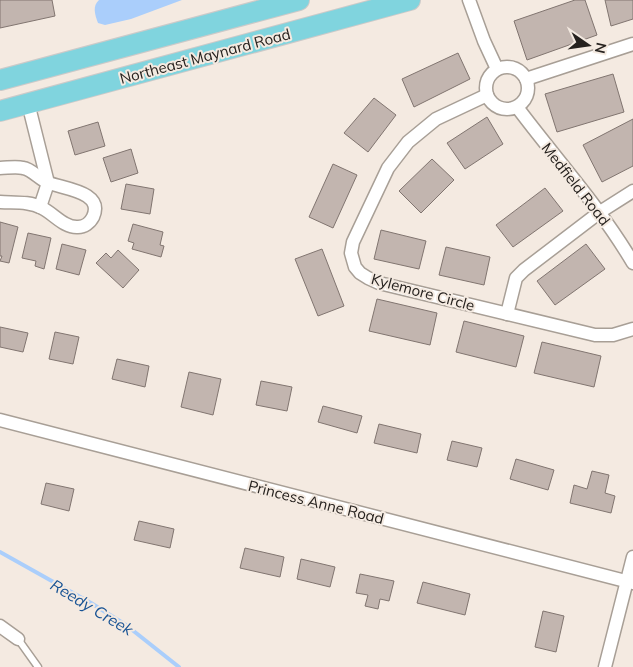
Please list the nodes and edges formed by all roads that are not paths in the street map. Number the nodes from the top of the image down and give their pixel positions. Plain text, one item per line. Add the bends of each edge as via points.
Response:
1 (299, 0) edge
2 (410, 0) edge
3 (470, 0) edge
4 (633, 44) edge
5 (497, 69) junction
6 (526, 79) junction
7 (0, 80) edge
8 (487, 95) junction
9 (28, 104) junction
10 (517, 107) junction
11 (0, 111) edge
12 (0, 168) edge
13 (48, 183) junction
14 (633, 191) edge
15 (0, 202) edge
16 (40, 207) junction
17 (600, 212) junction
18 (633, 262) edge
19 (507, 314) junction
20 (633, 329) edge
21 (0, 420) edge
22 (633, 557) edge
23 (630, 582) edge
24 (0, 626) edge
25 (18, 639) joint
26 (38, 667) edge
27 (605, 667) edge

1 - 7 main road, Northeast Maynard Road
2 - 9 main road, Northeast Maynard Road
3 - 5 street
4 - 6 street
5 - 6 street via 503,66 517,69
5 - 8 street via 488,77
6 - 10 street via 526,97
8 - 10 street via 503,109
8 - 19 street, Kylemore Circle via 436,119 397,155 377,188 351,253 360,273 379,283
9 - 11 main road, Northeast Maynard Road
9 - 13 street
10 - 17 street, Medfield Road
12 - 13 street via 24,168
13 - 16 street
13 - 16 street via 82,193 95,204 95,212 92,220 78,228 67,226
14 - 17 street
15 - 16 street
17 - 18 street, Medfield Road
17 - 19 street via 516,278
19 - 20 street, Kylemore Circle via 595,335 612,335
21 - 23 street, Princess Anne Road
22 - 23 street
23 - 27 street
24 - 25 street
25 - 26 lane

